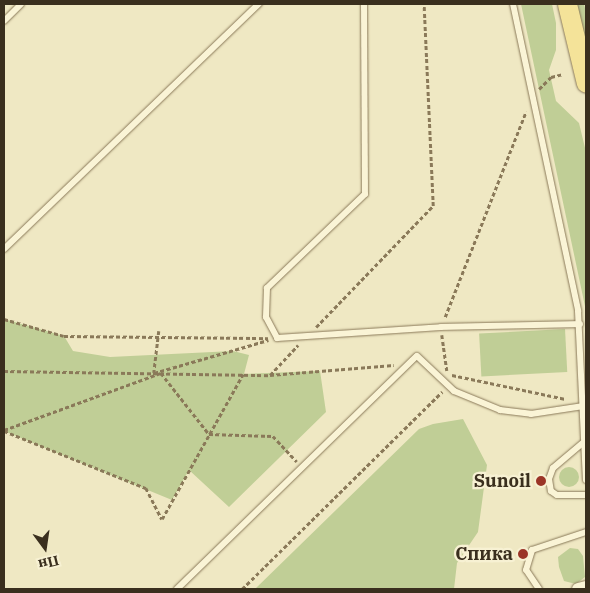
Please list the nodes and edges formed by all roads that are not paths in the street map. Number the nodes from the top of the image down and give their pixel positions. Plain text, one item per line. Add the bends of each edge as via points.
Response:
1 (21, 4) edge
2 (259, 4) edge
3 (364, 4) edge
4 (513, 4) edge
5 (567, 4) edge
6 (4, 21) edge
7 (586, 83) edge
8 (4, 249) edge
9 (580, 324) junction
10 (583, 404) junction
11 (584, 441) junction
12 (586, 480) edge
13 (586, 494) edge
14 (586, 532) edge
15 (586, 587) edge
16 (178, 589) edge
17 (539, 589) edge
18 (578, 589) edge

1 - 6 lane
2 - 8 lane
3 - 9 lane via 365,194 267,288 266,317 277,338 441,327
4 - 9 lane
5 - 7 main road
9 - 10 lane
10 - 11 lane
10 - 16 lane via 531,414 500,410 454,391 417,356
11 - 12 lane
11 - 13 lane via 553,468 549,479 551,492 557,495
14 - 17 lane via 557,539 532,550 526,570
15 - 18 street

